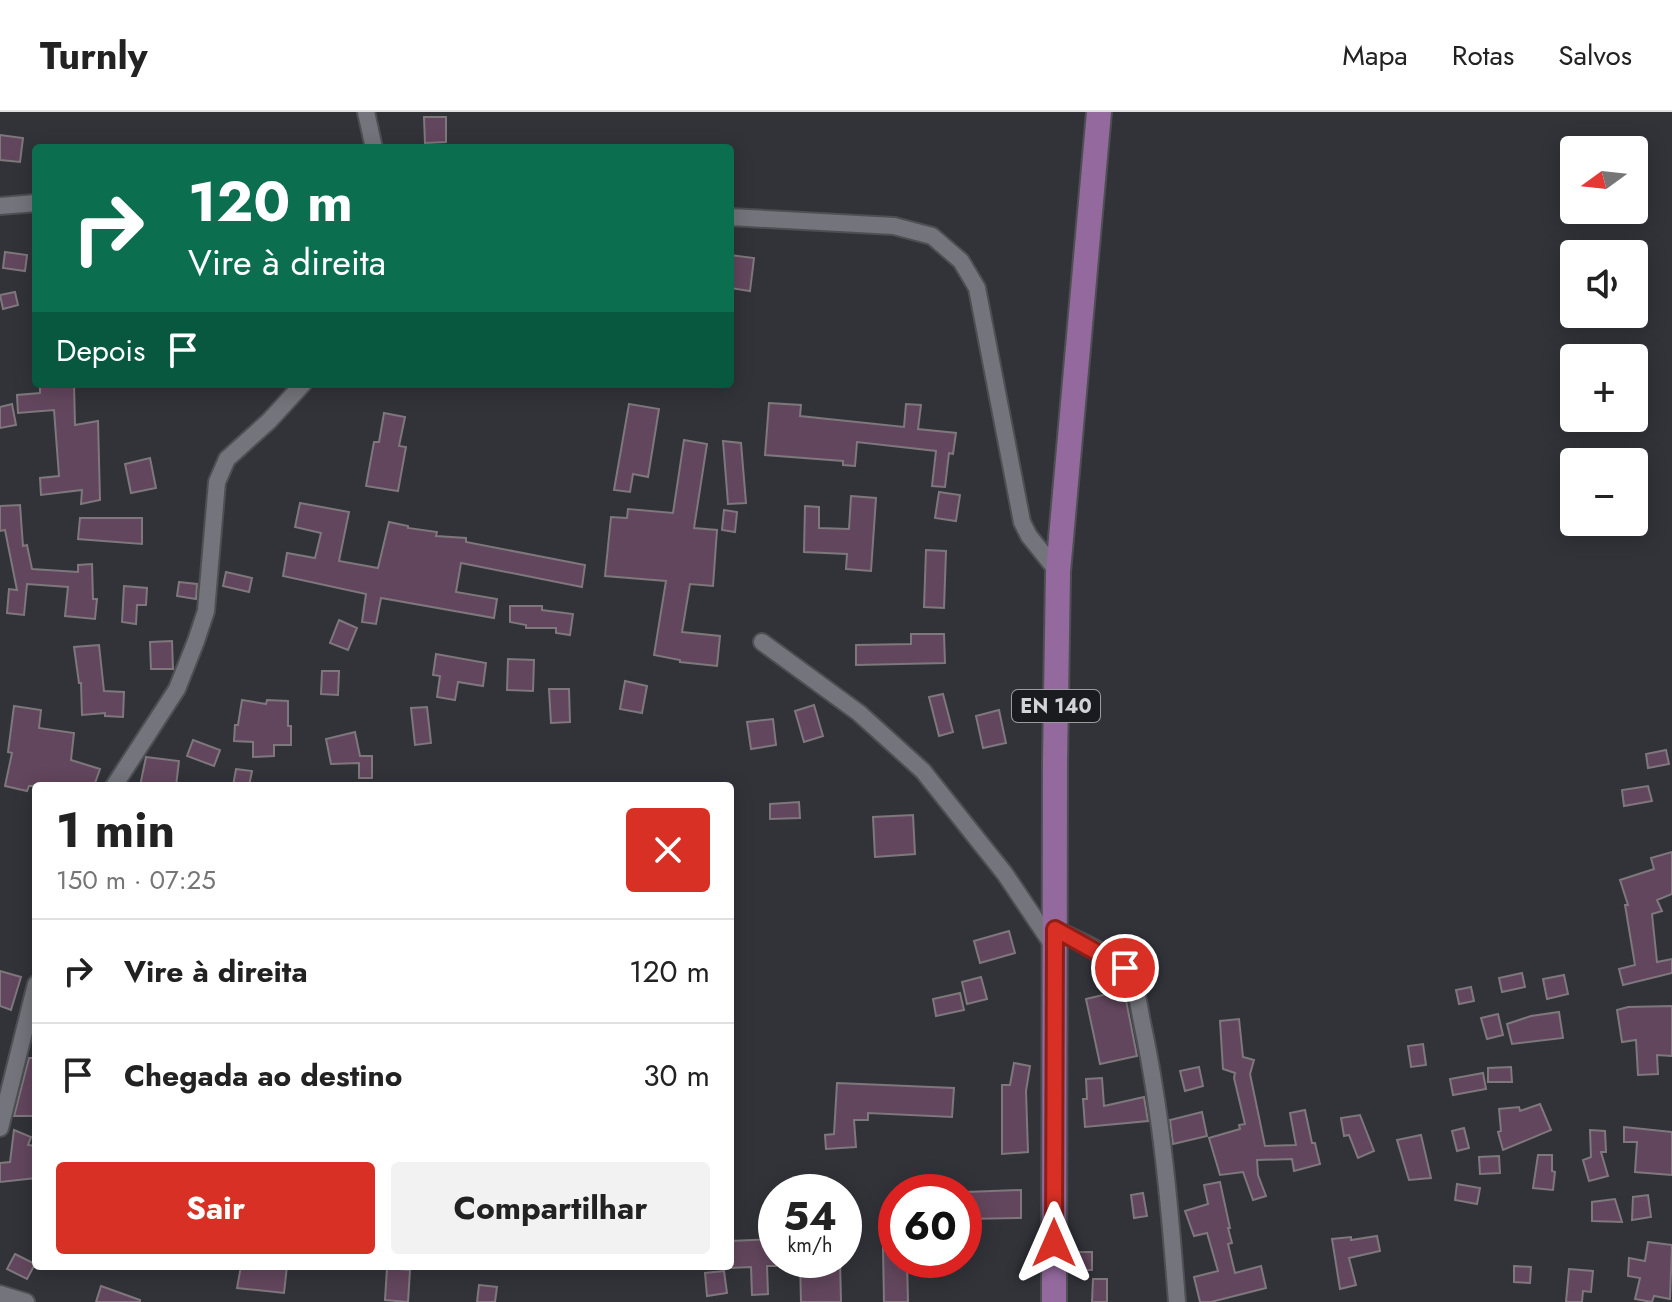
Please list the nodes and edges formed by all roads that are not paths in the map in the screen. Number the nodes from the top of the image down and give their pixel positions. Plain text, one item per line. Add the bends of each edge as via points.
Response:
1 (366, 112) edge
2 (1099, 112) edge
3 (373, 144) edge
4 (32, 203) edge
5 (0, 206) edge
6 (734, 217) edge
7 (299, 388) edge
8 (1058, 572) junction
9 (762, 642) dead end
10 (117, 782) edge
11 (1055, 939) junction
12 (32, 1000) edge
13 (0, 1128) edge
14 (0, 1294) edge
15 (26, 1302) edge
16 (1054, 1302) edge
17 (1177, 1302) edge

1 - 3 street
2 - 8 main road, EN 140
4 - 5 street
6 - 8 street via 894,226 932,236 961,261 977,288 1022,522
7 - 10 street via 227,459 217,482 206,611 196,641 177,689
8 - 11 main road, EN 140
9 - 11 street via 859,713 923,771
11 - 16 main road, EN 140
11 - 17 street via 1116,961 1135,991 1170,1203
12 - 13 street
14 - 15 street

